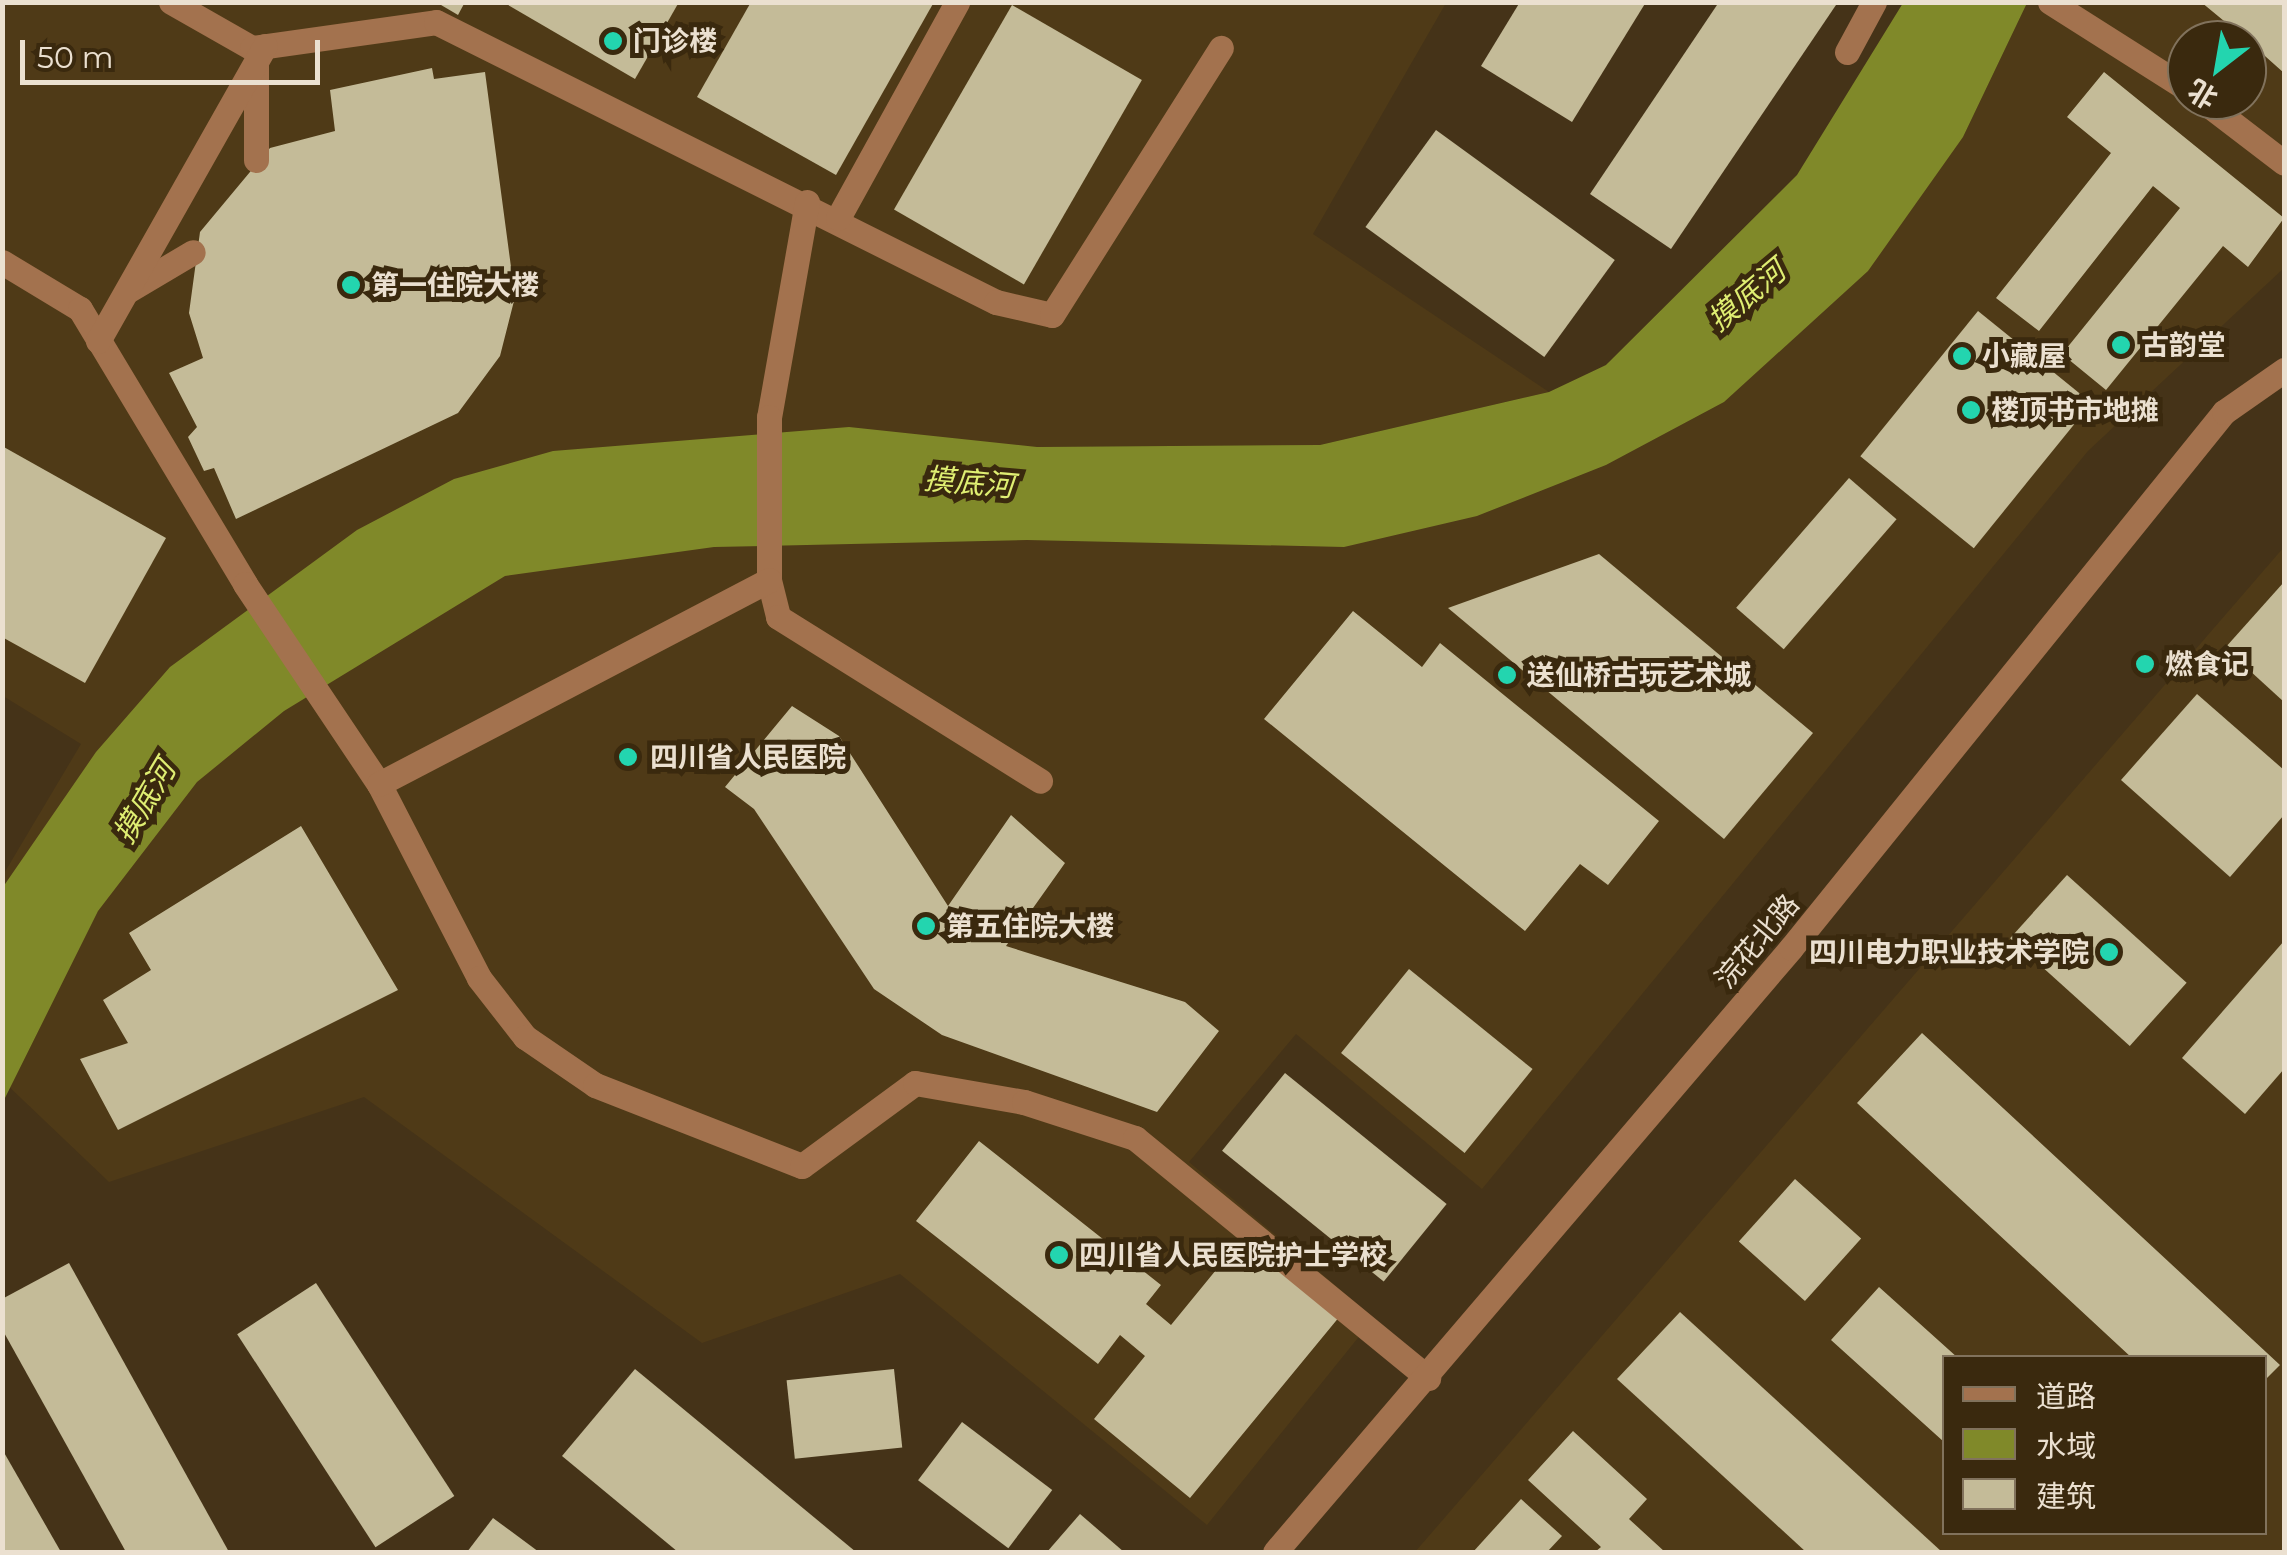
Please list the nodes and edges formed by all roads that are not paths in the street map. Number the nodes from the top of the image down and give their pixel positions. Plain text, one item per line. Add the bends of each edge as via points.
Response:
1 (171, 2) edge
2 (957, 2) edge
3 (1874, 2) edge
4 (2050, 2) edge
5 (1221, 48) dead end
6 (1847, 52) dead end
7 (261, 54) junction
8 (2167, 76) edge
9 (2228, 120) edge
10 (256, 160) dead end
11 (2284, 163) edge
12 (807, 202) junction
13 (838, 218) junction
14 (193, 252) dead end
15 (2, 262) edge
16 (125, 293) junction
17 (98, 341) junction
18 (2284, 370) edge
19 (770, 567) junction
20 (1040, 781) dead end
21 (379, 784) junction
22 (1428, 1378) junction
23 (1275, 1552) edge

1 - 7 street
2 - 13 street
3 - 6 street
4 - 8 street
5 - 13 street via 1052,315 996,302
7 - 10 street
7 - 12 street via 436,22
7 - 16 street
9 - 11 street
12 - 13 street
12 - 19 street via 769,418
14 - 16 street
15 - 17 street via 80,310
16 - 17 street
17 - 21 street via 245,584
18 - 22 street, 浣花北路 via 2224,412
19 - 20 street via 778,617
19 - 21 street
21 - 22 street via 479,978 525,1037 595,1085 802,1166 915,1084 1024,1102 1134,1138
22 - 23 street, 浣花北路

